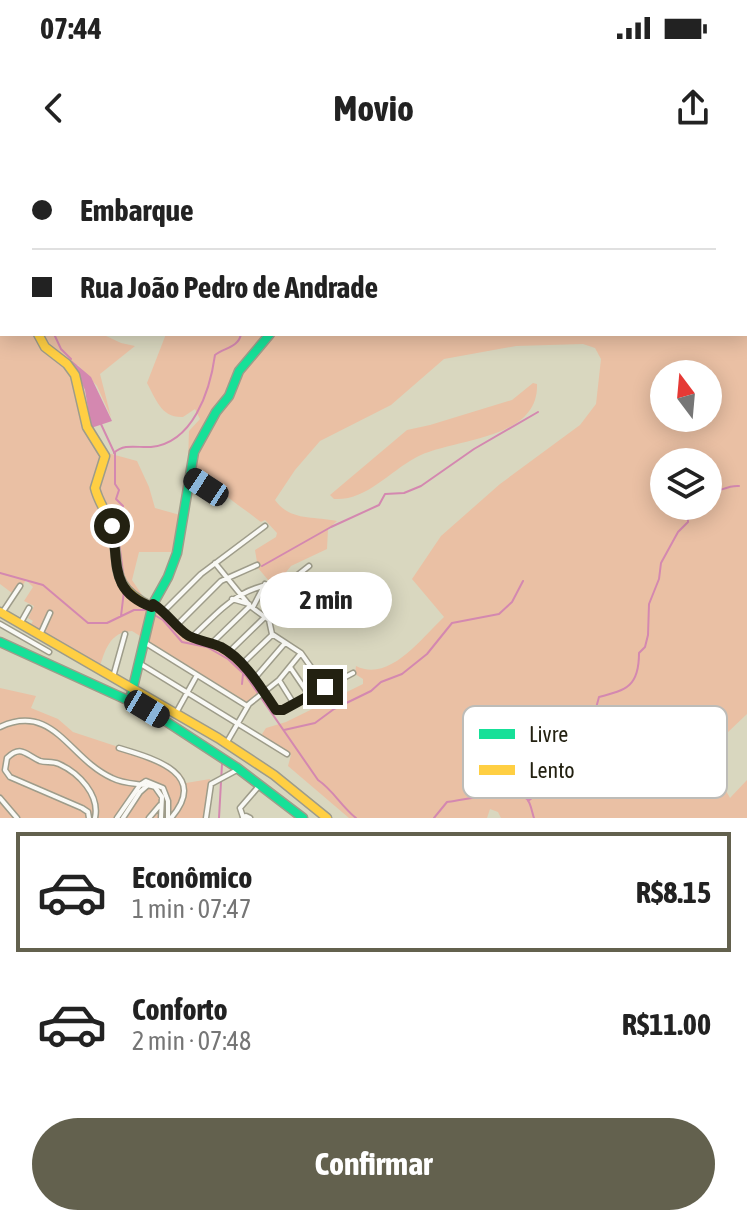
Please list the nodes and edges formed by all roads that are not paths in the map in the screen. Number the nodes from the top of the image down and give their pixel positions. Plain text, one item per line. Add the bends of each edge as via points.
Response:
1 (39, 336) edge
2 (268, 336) edge
3 (188, 476) junction
4 (206, 487) dead end
5 (265, 526) dead end
6 (215, 563) junction
7 (257, 565) dead end
8 (309, 566) dead end
9 (227, 577) junction
10 (290, 581) junction
11 (265, 584) junction
12 (20, 586) dead end
13 (240, 593) junction
14 (232, 599) junction
15 (251, 606) junction
16 (29, 608) dead end
17 (152, 608) junction
18 (164, 611) junction
19 (1, 612) edge
20 (50, 613) dead end
21 (268, 618) junction
22 (0, 624) edge
23 (20, 624) junction
24 (177, 625) junction
25 (125, 634) dead end
26 (272, 634) junction
27 (40, 635) junction
28 (191, 637) junction
29 (26, 638) junction
30 (0, 642) edge
31 (144, 642) junction
32 (212, 643) junction
33 (285, 643) junction
34 (21, 651) junction
35 (49, 652) dead end
36 (229, 652) junction
37 (301, 653) junction
38 (138, 663) junction
39 (242, 664) junction
40 (290, 667) junction
41 (353, 673) dead end
42 (197, 675) junction
43 (113, 677) junction
44 (254, 679) junction
45 (279, 680) junction
46 (133, 687) junction
47 (325, 687) junction
48 (186, 694) junction
49 (261, 695) junction
50 (310, 695) junction
51 (130, 700) junction
52 (294, 704) junction
53 (247, 706) junction
54 (176, 713) junction
55 (236, 724) junction
56 (0, 727) edge
57 (204, 730) junction
58 (198, 741) junction
59 (225, 744) junction
60 (119, 748) dead end
61 (287, 754) dead end
62 (238, 768) junction
63 (140, 785) junction
64 (148, 785) junction
65 (261, 785) junction
66 (291, 787) junction
67 (0, 798) edge
68 (281, 800) junction
69 (162, 802) junction
70 (17, 818) edge
71 (89, 818) edge
72 (95, 818) edge
73 (120, 818) edge
74 (149, 818) edge
75 (161, 818) edge
76 (170, 818) edge
77 (206, 818) edge
78 (243, 818) edge
79 (250, 818) edge
80 (303, 818) edge
81 (327, 818) edge

1 - 17 main road via 75,375 87,427 105,456 95,488 112,526 124,590
2 - 3 main road via 239,371 198,443
3 - 4 street
3 - 17 main road via 177,553
5 - 6 street
6 - 9 street
6 - 18 street
7 - 9 street
8 - 10 street
9 - 13 street
9 - 24 street
10 - 11 street
10 - 21 street
11 - 13 street
11 - 15 street
12 - 19 street
13 - 14 street
13 - 15 street
14 - 15 street
14 - 28 street
15 - 21 street
15 - 32 street
16 - 23 street
17 - 18 street
17 - 31 main road
18 - 24 street
19 - 23 main road
20 - 27 street
21 - 26 street
21 - 36 street
22 - 29 street
23 - 27 main road
24 - 28 street
25 - 43 street
26 - 33 street
26 - 39 street
27 - 43 main road
28 - 32 street
29 - 34 street
29 - 35 street
30 - 34 main road
31 - 38 main road
31 - 42 street
32 - 36 street
33 - 37 street
33 - 44 street
34 - 51 main road
36 - 39 street
37 - 40 street
37 - 47 street
38 - 46 main road
38 - 48 street
39 - 44 street
40 - 45 street
40 - 50 street
41 - 47 street
42 - 48 street
42 - 53 street
43 - 46 main road
44 - 49 street
45 - 49 street
45 - 52 street
46 - 51 main road
46 - 54 main road
47 - 50 street
48 - 54 street
48 - 55 street
49 - 52 street via 276,710
49 - 53 street
50 - 52 street
51 - 58 main road
53 - 55 street
54 - 57 main road
55 - 59 street
55 - 61 street
56 - 63 street via 24,719 44,724 99,771
57 - 58 street
57 - 59 main road
58 - 62 main road
59 - 66 main road
60 - 76 street via 163,762 178,774 184,795
62 - 65 main road
62 - 77 street via 211,784
63 - 64 street
63 - 73 street
63 - 76 street via 146,781 163,788
64 - 69 street via 158,790
64 - 73 street
65 - 68 main road
65 - 78 street via 240,808
66 - 68 street
66 - 81 main road
67 - 70 street
68 - 80 main road
69 - 74 street
69 - 75 street
71 - 72 street via 88,812 10,777 7,758 24,751 42,762 62,765 93,795
78 - 79 street

